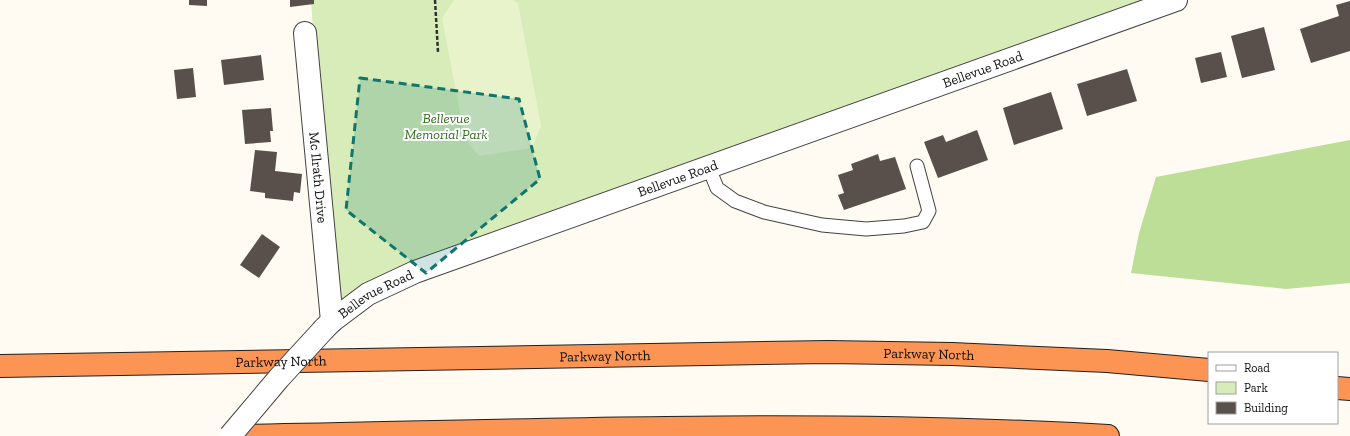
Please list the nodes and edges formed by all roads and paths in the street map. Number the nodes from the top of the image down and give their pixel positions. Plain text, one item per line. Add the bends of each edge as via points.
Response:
1 (435, 0) edge
2 (1176, 0) edge
3 (305, 33) dead end
4 (438, 52) dead end
5 (917, 166) dead end
6 (709, 168) junction
7 (328, 325) junction
8 (0, 366) edge
9 (1208, 370) edge
10 (1338, 388) edge
11 (1350, 389) edge
12 (230, 436) edge
13 (239, 436) edge
14 (1108, 436) edge

1 - 4 path
2 - 6 street, Bellevue Road
3 - 7 street, Mc Ilrath Drive
5 - 6 lane via 929,210 923,222 866,229 822,225 764,212 735,201 717,188
6 - 7 street, Bellevue Road via 415,272 368,294
7 - 12 street, Bellevue Road, bridge
8 - 9 highway, Parkway North via 828,352 1099,360
10 - 11 highway
13 - 14 highway via 777,427 962,429

